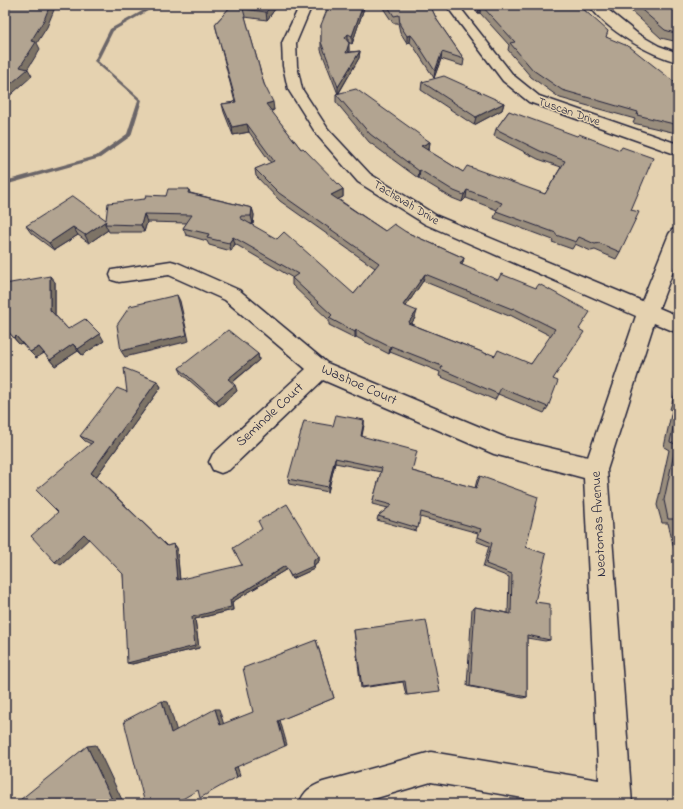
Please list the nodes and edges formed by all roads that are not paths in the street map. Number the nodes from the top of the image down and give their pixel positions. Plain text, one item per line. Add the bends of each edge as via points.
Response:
1 (306, 5) edge
2 (452, 5) edge
3 (595, 5) edge
4 (678, 58) edge
5 (678, 150) edge
6 (678, 234) edge
7 (119, 275) dead end
8 (647, 313) junction
9 (678, 325) edge
10 (320, 369) junction
11 (221, 462) dead end
12 (594, 470) junction
13 (616, 801) edge
14 (315, 804) edge

1 - 8 street, Tachevah Drive via 289,43 295,89 322,132 364,178 431,220
2 - 5 street, Tuscan Drive via 508,78 534,100
3 - 4 street via 630,36
6 - 8 street, Neotomas Avenue
7 - 10 street, Washoe Court via 171,268 232,295
8 - 9 street, Tachevah Drive
8 - 12 street, Neotomas Avenue
10 - 11 street, Seminole Court
10 - 12 street, Washoe Court via 502,446
12 - 13 street, Neotomas Avenue
13 - 14 street via 431,767 323,798

